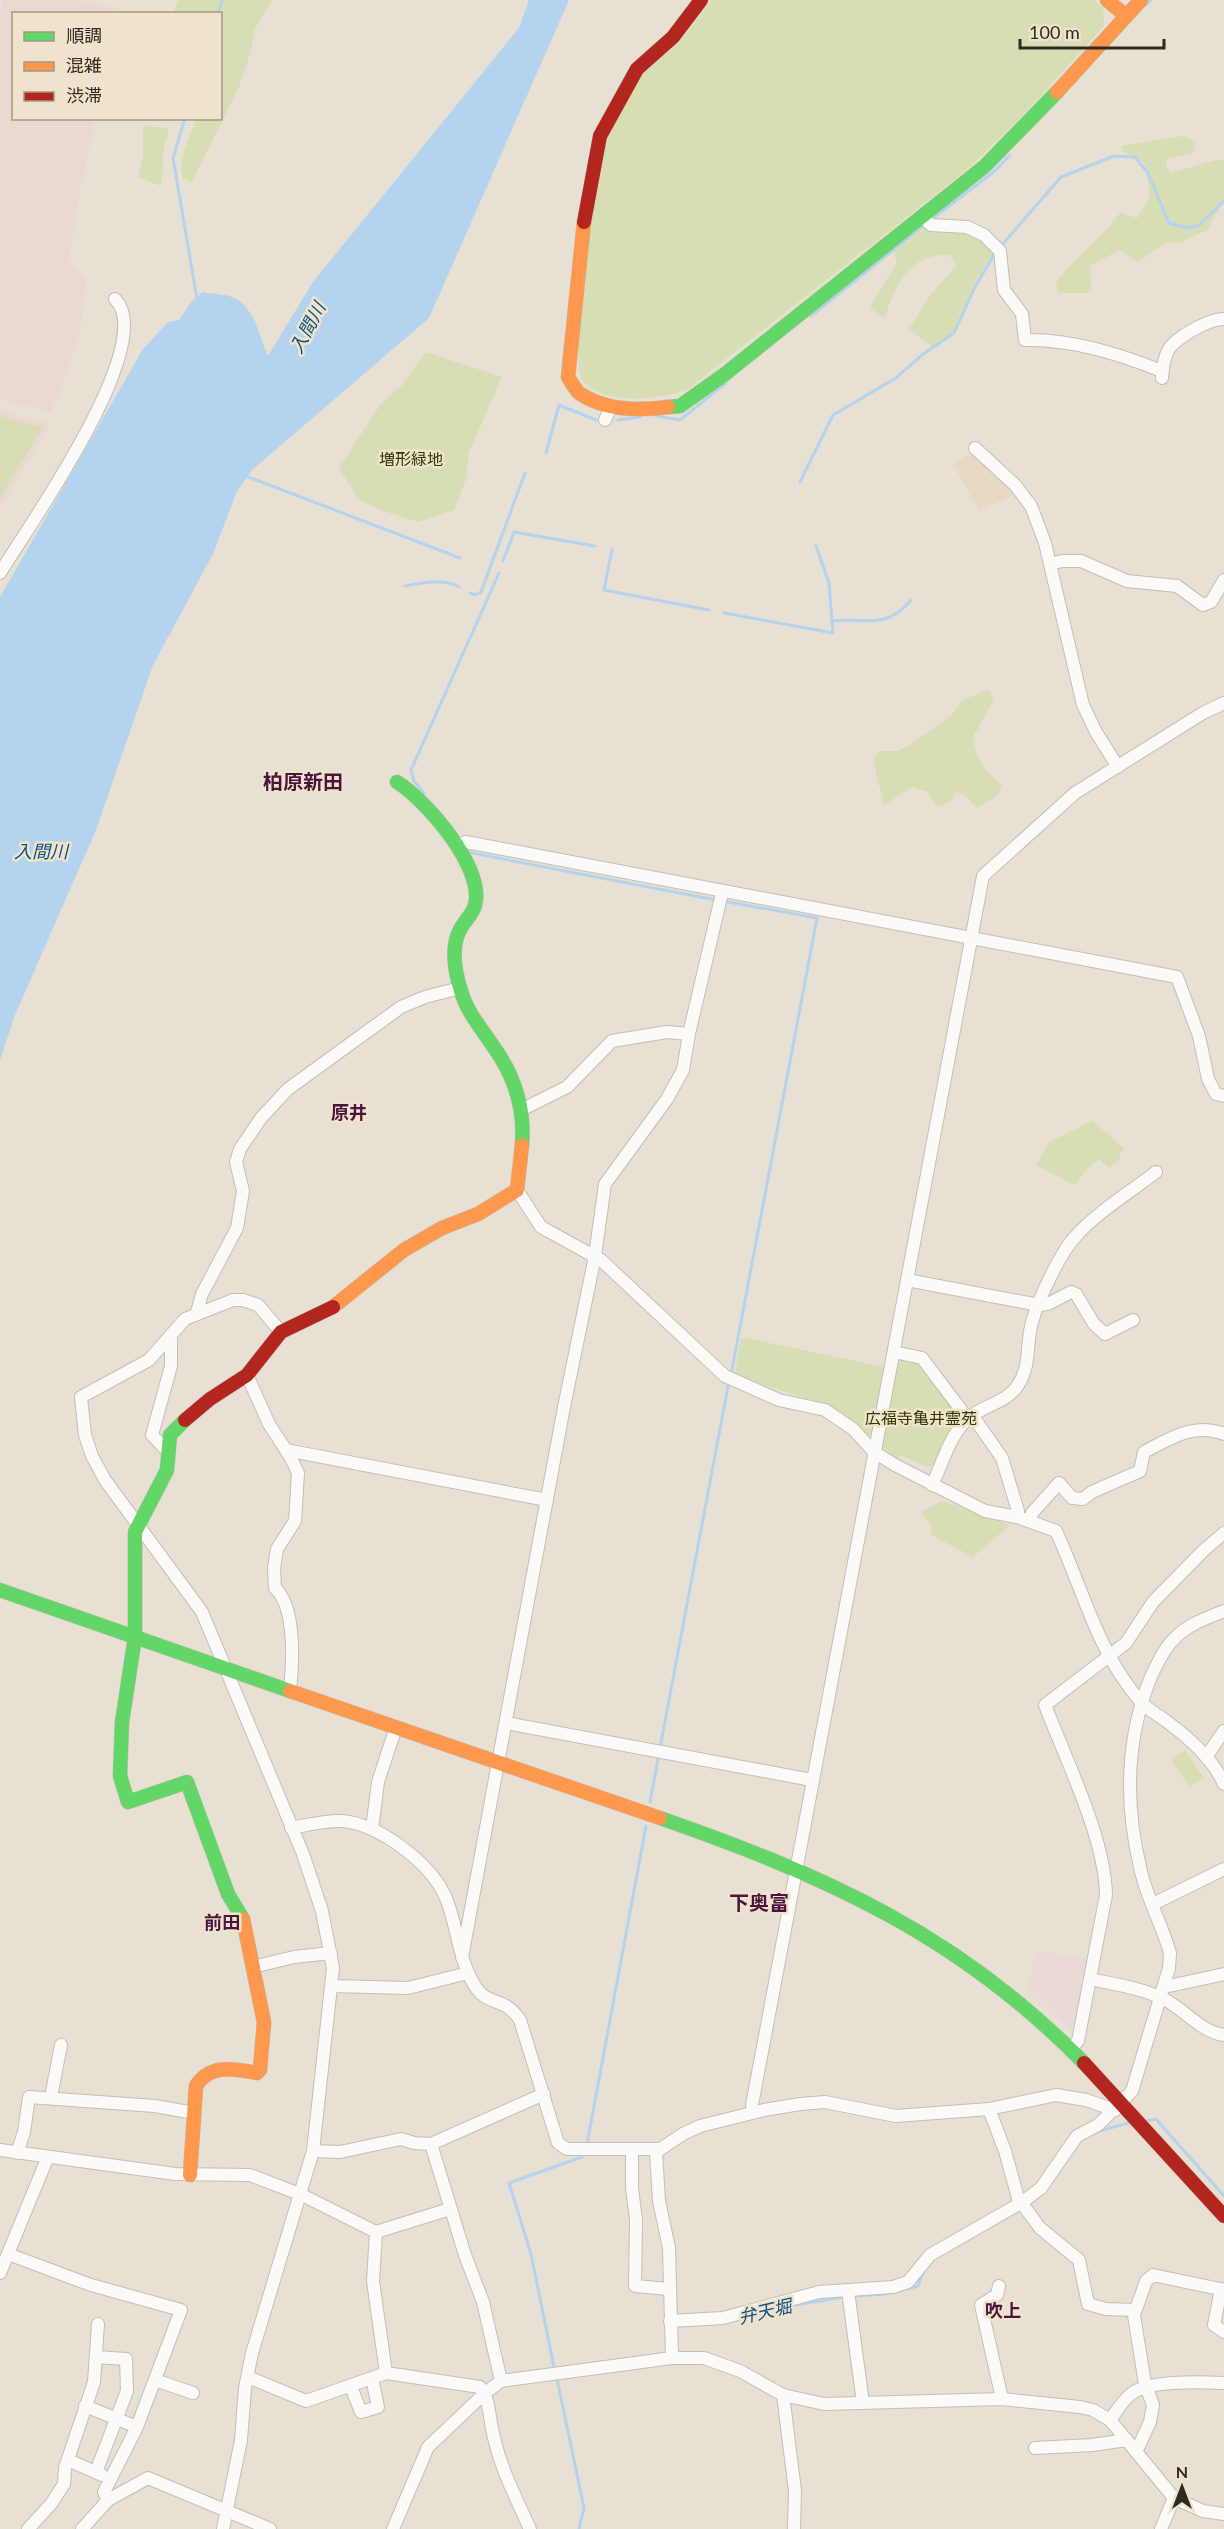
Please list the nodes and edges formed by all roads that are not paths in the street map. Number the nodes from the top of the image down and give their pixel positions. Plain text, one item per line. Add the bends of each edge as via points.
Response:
1 (701, 0) edge
2 (1107, 0) edge
3 (1141, 0) edge
4 (1126, 16) junction
5 (923, 217) junction
6 (115, 299) dead end
7 (1224, 319) edge
8 (975, 448) dead end
9 (1050, 564) junction
10 (0, 573) edge
11 (1224, 580) edge
12 (1224, 703) edge
13 (1118, 767) junction
14 (397, 782) dead end
15 (457, 845) junction
16 (721, 898) junction
17 (971, 938) junction
18 (460, 988) junction
19 (688, 1034) junction
20 (1224, 1096) edge
21 (523, 1109) junction
22 (1156, 1172) dead end
23 (517, 1190) junction
24 (595, 1256) junction
25 (907, 1280) junction
26 (1039, 1305) junction
27 (197, 1312) junction
28 (1133, 1320) dead end
29 (281, 1332) junction
30 (171, 1336) junction
31 (894, 1352) junction
32 (247, 1376) junction
33 (970, 1417) junction
34 (1224, 1434) edge
35 (286, 1450) junction
36 (168, 1452) junction
37 (874, 1452) junction
38 (932, 1485) junction
39 (547, 1500) junction
40 (1017, 1517) junction
41 (1030, 1521) junction
42 (138, 1524) junction
43 (1224, 1533) edge
44 (0, 1590) edge
45 (1224, 1611) edge
46 (128, 1635) junction
47 (1110, 1657) junction
48 (224, 1668) junction
49 (290, 1690) junction
50 (1141, 1703) junction
51 (506, 1724) junction
52 (396, 1727) junction
53 (1224, 1731) edge
54 (1206, 1757) junction
55 (498, 1763) junction
56 (812, 1780) junction
57 (1224, 1784) edge
58 (291, 1828) junction
59 (372, 1829) junction
60 (797, 1867) junction
61 (1224, 1869) edge
62 (1153, 1904) junction
63 (331, 1953) junction
64 (462, 1957) junction
65 (253, 1967) junction
66 (468, 1972) junction
67 (1224, 1974) edge
68 (1090, 1979) junction
69 (332, 1986) junction
70 (1162, 1993) junction
71 (1224, 2035) edge
72 (61, 2045) dead end
73 (1070, 2050) junction
74 (544, 2094) junction
75 (51, 2097) junction
76 (1118, 2107) junction
77 (989, 2109) junction
78 (753, 2112) junction
79 (194, 2113) junction
80 (431, 2144) junction
81 (632, 2149) junction
82 (659, 2149) junction
83 (0, 2150) edge
84 (313, 2151) junction
85 (17, 2153) junction
86 (47, 2158) junction
87 (190, 2175) junction
88 (302, 2195) junction
89 (1021, 2203) junction
90 (450, 2209) junction
91 (1224, 2216) edge
92 (376, 2232) junction
93 (8, 2254) junction
94 (0, 2273) edge
95 (999, 2286) dead end
96 (669, 2289) junction
97 (1222, 2289) edge
98 (848, 2290) junction
99 (1135, 2310) junction
100 (670, 2321) junction
101 (98, 2324) dead end
102 (1224, 2332) edge
103 (96, 2357) junction
104 (672, 2358) junction
105 (387, 2373) junction
106 (248, 2377) junction
107 (372, 2378) junction
108 (155, 2379) junction
109 (501, 2381) junction
110 (1224, 2383) edge
111 (351, 2386) junction
112 (1146, 2388) junction
113 (193, 2393) dead end
114 (485, 2393) junction
115 (783, 2395) junction
116 (1002, 2399) junction
117 (863, 2403) junction
118 (85, 2406) junction
119 (115, 2419) junction
120 (1110, 2420) junction
121 (138, 2427) junction
122 (1127, 2440) junction
123 (1035, 2448) dead end
124 (1136, 2452) junction
125 (68, 2460) junction
126 (96, 2472) junction
127 (112, 2478) junction
128 (1174, 2498) junction
129 (108, 2500) junction
130 (228, 2511) junction
131 (1224, 2514) edge
132 (28, 2529) edge
133 (82, 2529) edge
134 (223, 2529) edge
135 (270, 2529) edge
136 (393, 2529) edge
137 (530, 2529) edge
138 (794, 2529) edge
139 (1161, 2529) edge

1 - 5 street via 673,37 637,69 600,136 590,177 568,345 568,377 578,392 608,413 680,406
2 - 4 street
3 - 4 street
4 - 5 street via 1007,146
5 - 7 street via 931,225 961,225 975,230 1000,251 1005,291 1022,314 1025,340 1060,341 1125,357 1162,375 1173,345 1214,320
6 - 10 street via 120,306 123,341 102,400 66,471
8 - 9 street via 1015,485 1031,506
9 - 11 street via 1081,561 1127,581 1177,586 1203,605 1211,602
9 - 13 street via 1083,705
12 - 13 street
13 - 17 street via 1075,794 983,876
14 - 15 street via 429,809
15 - 16 street via 466,842
15 - 18 street via 476,901 456,939
16 - 17 street
16 - 19 street
17 - 20 street via 1177,977 1199,1036 1208,1079 1216,1094
17 - 25 street
18 - 21 street via 464,1002 506,1065 519,1090
18 - 27 street via 400,1007 288,1089 261,1118 236,1162 243,1191 237,1228 202,1294
19 - 21 street via 667,1032 612,1041 567,1087
19 - 24 street via 678,1081 605,1184
21 - 23 street
22 - 26 street via 1073,1239
23 - 24 street via 541,1227
23 - 29 street via 404,1250 334,1306
24 - 37 street via 628,1283 704,1359 729,1377 779,1400 825,1410 853,1429
24 - 39 street
25 - 26 street
25 - 31 street
26 - 28 street via 1066,1293 1076,1294 1094,1324 1105,1334
26 - 33 street via 1019,1384 1004,1399
27 - 29 street via 243,1300 264,1310
27 - 30 street via 184,1319
29 - 32 street
30 - 36 street via 171,1366 152,1435
30 - 42 street via 134,1370 81,1397 85,1435 92,1456
31 - 33 street via 922,1358
31 - 37 street
32 - 35 street
32 - 36 street via 176,1427 170,1435
33 - 38 street via 951,1440
33 - 40 street via 1002,1458
34 - 41 street via 1196,1430 1177,1435 1144,1452 1140,1471 1083,1499 1072,1498 1059,1483 1032,1513
35 - 39 street
35 - 49 street via 298,1473 297,1504 295,1521 277,1549 274,1568 275,1588 286,1607 292,1644
36 - 42 street via 161,1486
37 - 38 street
37 - 56 street
38 - 40 street via 985,1511
39 - 51 street
40 - 41 street
41 - 47 street via 1056,1531 1093,1626
42 - 46 street
42 - 48 street via 202,1612
43 - 47 street via 1153,1602 1131,1638
44 - 46 street
45 - 50 street via 1176,1637 1164,1651
46 - 48 street
46 - 65 street via 120,1776 128,1802 187,1782 228,1894 243,1917
47 - 50 street
47 - 68 street via 1045,1705 1102,1854 1106,1895
48 - 49 street
48 - 58 street
49 - 52 street
50 - 54 street via 1186,1736
50 - 62 street via 1134,1732 1130,1801 1140,1869
51 - 55 street
51 - 56 street
52 - 55 street
52 - 59 street via 378,1782
53 - 54 street
54 - 57 street
55 - 60 street
55 - 64 street
56 - 60 street
58 - 59 street via 341,1821
58 - 63 street via 313,1880
59 - 64 street via 398,1845 437,1882 446,1898
60 - 73 street via 861,1896 940,1944 1019,2002
60 - 78 street
61 - 62 street
62 - 70 street via 1170,1953
63 - 65 street
63 - 69 street
64 - 66 street
65 - 79 street via 264,2022 261,2070 257,2073 218,2069 203,2073 196,2086
66 - 69 street via 408,1988
66 - 74 street via 478,1991 512,2008 520,2020
67 - 70 street
68 - 70 street
68 - 73 street via 1078,2041
69 - 84 street
70 - 71 street via 1210,2033
70 - 76 street via 1132,2091
72 - 75 street
73 - 76 street
74 - 80 street
74 - 81 street via 558,2143 567,2149
75 - 79 street
75 - 85 street via 28,2097 24,2133
76 - 77 street via 1056,2095
76 - 89 street via 1098,2125 1077,2136 1041,2188
76 - 91 street
77 - 78 street via 896,2116 825,2102
77 - 89 street
78 - 82 street via 700,2126
79 - 87 street
80 - 84 street via 400,2139 340,2152
80 - 90 street
81 - 82 street
81 - 96 street via 635,2286
82 - 96 street via 659,2201 669,2248
83 - 85 street
84 - 88 street
85 - 86 street
86 - 87 street
86 - 93 street
87 - 88 street via 250,2175
88 - 92 street
88 - 106 street
89 - 98 street via 930,2255 908,2282
89 - 99 street via 1040,2228 1079,2260 1088,2304
90 - 92 street
90 - 109 street via 483,2302
92 - 105 street via 373,2281
93 - 94 street
93 - 108 street via 91,2285 181,2310
95 - 116 street via 997,2295 981,2305
96 - 100 street
97 - 99 street via 1153,2275 1146,2281
97 - 102 street via 1214,2325
98 - 100 street via 819,2292 723,2318
98 - 117 street
99 - 112 street
100 - 104 street
101 - 103 street
103 - 118 street via 94,2382
103 - 119 street via 126,2359 127,2391
104 - 109 street
104 - 115 street via 704,2358 740,2371
105 - 107 street
105 - 114 street via 480,2387
106 - 111 street via 306,2401
106 - 130 street
107 - 111 street
107 - 111 street via 378,2407 361,2412
108 - 113 street
108 - 121 street
109 - 114 street
110 - 112 street via 1201,2381
112 - 120 street via 1131,2394
112 - 124 street via 1153,2405 1152,2417
114 - 136 street via 428,2447
114 - 137 street via 497,2457
115 - 117 street via 824,2404
115 - 138 street via 795,2491
116 - 117 street
116 - 120 street via 1080,2407
118 - 119 street
118 - 125 street
119 - 121 street
119 - 126 street
120 - 122 street
121 - 127 street
122 - 123 street
122 - 124 street
124 - 128 street
125 - 126 street
125 - 132 street via 64,2484
126 - 127 street
127 - 129 street via 104,2492
128 - 131 street via 1203,2511
128 - 139 street
129 - 130 street via 151,2478
129 - 133 street
130 - 134 street
130 - 135 street

